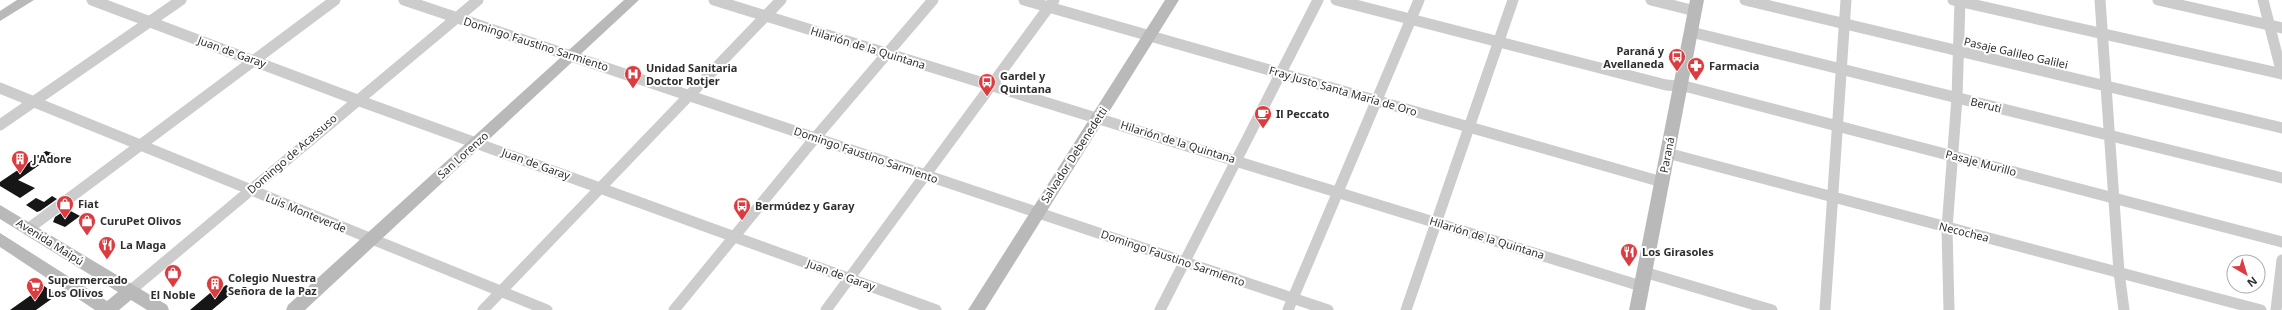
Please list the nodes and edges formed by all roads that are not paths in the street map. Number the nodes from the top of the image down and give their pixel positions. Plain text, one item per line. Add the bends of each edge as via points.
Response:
1 (27, 0) edge
2 (92, 0) edge
3 (181, 0) edge
4 (335, 0) edge
5 (404, 0) edge
6 (478, 0) edge
7 (632, 0) edge
8 (714, 0) edge
9 (781, 0) edge
10 (933, 0) edge
11 (1024, 0) edge
12 (1172, 0) edge
13 (1318, 0) edge
14 (1336, 0) edge
15 (1419, 0) edge
16 (1513, 0) edge
17 (1651, 0) edge
18 (1745, 0) edge
19 (1846, 0) edge
20 (1957, 0) edge
21 (2100, 0) edge
22 (2158, 0) edge
23 (2263, 0) edge
24 (1051, 3) edge
25 (1696, 5) edge
26 (766, 16) junction
27 (0, 17) edge
28 (456, 17) junction
29 (1411, 20) junction
30 (150, 21) junction
31 (1844, 23) junction
32 (2270, 25) junction
33 (2282, 28) edge
34 (1691, 32) junction
35 (2103, 33) junction
36 (1148, 36) junction
37 (1499, 42) junction
38 (1958, 52) junction
39 (886, 54) junction
40 (571, 56) junction
41 (254, 60) junction
42 (1841, 69) junction
43 (1280, 73) junction
44 (2282, 74) edge
45 (990, 85) junction
46 (1680, 86) junction
47 (2107, 87) junction
48 (0, 88) edge
49 (688, 95) junction
50 (1957, 98) junction
51 (360, 101) junction
52 (1377, 101) junction
53 (34, 102) junction
54 (1098, 118) junction
55 (0, 125) edge
56 (1838, 125) junction
57 (1469, 127) junction
58 (2282, 128) edge
59 (2110, 137) junction
60 (815, 138) junction
61 (478, 142) junction
62 (141, 146) junction
63 (1667, 153) junction
64 (1951, 155) junction
65 (1236, 160) junction
66 (926, 174) junction
67 (2282, 178) edge
68 (1662, 182) junction
69 (601, 187) junction
70 (250, 190) junction
71 (1338, 192) junction
72 (1833, 197) junction
73 (2114, 198) junction
74 (0, 211) edge
75 (1037, 212) junction
76 (1437, 222) junction
77 (1947, 228) junction
78 (28, 229) junction
79 (736, 236) junction
80 (371, 240) junction
81 (2282, 242) edge
82 (2, 244) edge
83 (2282, 260) edge
84 (1184, 262) junction
85 (2119, 272) junction
86 (849, 278) junction
87 (1643, 279) junction
88 (130, 291) junction
89 (501, 291) junction
90 (1293, 298) junction
91 (1738, 305) edge
92 (108, 310) edge
93 (161, 310) edge
94 (294, 310) edge
95 (483, 310) edge
96 (546, 310) edge
97 (674, 310) edge
98 (826, 310) edge
99 (936, 310) edge
100 (976, 310) edge
101 (1160, 310) edge
102 (1288, 310) edge
103 (1328, 310) edge
104 (1406, 310) edge
105 (1636, 310) edge
106 (1772, 310) edge
107 (1825, 310) edge
108 (1949, 310) edge
109 (2124, 310) edge
110 (2261, 310) edge
111 (2276, 310) edge

1 - 27 street
2 - 30 street, Juan de Garay
3 - 30 street
4 - 41 street
5 - 28 street, Domingo Faustino Sarmiento
6 - 28 street, Domingo de Acassuso
7 - 40 street, San Lorenzo
8 - 26 street, Hilarión de la Quintana
9 - 26 street
10 - 39 street
11 - 24 street, Fray Justo Santa María de Oro
12 - 36 street, Salvador Debenedetti
13 - 43 street
14 - 29 street, Pasaje Murillo
15 - 29 street
16 - 37 street
17 - 25 street
18 - 31 street, Pasaje Galileo Galilei
19 - 31 street
20 - 35 street
20 - 38 street
21 - 35 street
22 - 32 street
23 - 32 street
24 - 36 street, Fray Justo Santa María de Oro
24 - 45 street
25 - 34 street, Paraná
26 - 39 street, Hilarión de la Quintana
26 - 49 street
28 - 40 street, Domingo Faustino Sarmiento
28 - 51 street, Domingo de Acassuso
29 - 37 street, Pasaje Murillo
29 - 52 street
30 - 41 street, Juan de Garay
30 - 53 street
31 - 38 street, Pasaje Galileo Galilei
31 - 42 street
32 - 33 street
32 - 44 street
34 - 42 street, Beruti
34 - 46 street, Paraná
35 - 44 street
35 - 47 street
36 - 43 street, Fray Justo Santa María de Oro
36 - 54 street, Salvador Debenedetti
37 - 46 street, Pasaje Murillo via 1666,85
37 - 57 street
38 - 47 street, Pasaje Galileo Galilei
38 - 50 street
39 - 45 street, Hilarión de la Quintana
39 - 60 street
40 - 49 street, Domingo Faustino Sarmiento
40 - 61 street, San Lorenzo
41 - 51 street, Juan de Garay
41 - 62 street
42 - 50 street, Beruti
42 - 56 street
43 - 52 street, Fray Justo Santa María de Oro
43 - 65 street
45 - 54 street, Hilarión de la Quintana
45 - 66 street
46 - 56 street, Pasaje Murillo
46 - 63 street, Paraná
47 - 58 street, Pasaje Galileo Galilei
47 - 59 street
48 - 53 street, Luis Monteverde
49 - 60 street, Domingo Faustino Sarmiento
49 - 69 street
50 - 59 street, Beruti
50 - 64 street
51 - 61 street, Juan de Garay
51 - 70 street, Domingo de Acassuso via 348,107
52 - 57 street, Fray Justo Santa María de Oro
52 - 71 street
53 - 55 street
53 - 62 street, Luis Monteverde
54 - 65 street, Hilarión de la Quintana
54 - 75 street, Salvador Debenedetti
56 - 64 street, Pasaje Murillo
56 - 72 street
57 - 68 street, Fray Justo Santa María de Oro
57 - 76 street
59 - 67 street, Beruti
59 - 73 street
60 - 66 street, Domingo Faustino Sarmiento
60 - 79 street
61 - 69 street, Juan de Garay
61 - 80 street, San Lorenzo
62 - 70 street, Luis Monteverde
62 - 78 street
63 - 68 street, Paraná
63 - 72 street, Necochea
64 - 73 street, Pasaje Murillo
64 - 77 street
65 - 71 street, Hilarión de la Quintana
65 - 84 street
66 - 75 street, Domingo Faustino Sarmiento
66 - 86 street
68 - 87 street, Paraná
69 - 79 street, Juan de Garay
69 - 89 street
70 - 80 street, Luis Monteverde
70 - 88 street, Domingo de Acassuso
71 - 76 street, Hilarión de la Quintana
71 - 90 street
72 - 77 street, Necochea
72 - 107 street
73 - 81 street, Pasaje Murillo
73 - 85 street
74 - 78 street, Avenida Maipú
75 - 84 street, Domingo Faustino Sarmiento
75 - 100 street, Salvador Debenedetti
76 - 87 street, Hilarión de la Quintana
76 - 104 street
77 - 85 street, Necochea
77 - 108 street
78 - 82 street
78 - 88 street, Avenida Maipú
79 - 86 street, Juan de Garay
79 - 97 street
80 - 89 street, Luis Monteverde
80 - 94 street, San Lorenzo
82 - 92 street
83 - 111 street
84 - 90 street, Domingo Faustino Sarmiento
84 - 101 street
85 - 109 street
85 - 110 street, Necochea
86 - 98 street
86 - 99 street, Juan de Garay
87 - 91 street, Hilarión de la Quintana
87 - 105 street, Paraná
88 - 92 street, Domingo de Acassuso
88 - 93 street, Avenida Maipú
89 - 95 street
89 - 96 street, Luis Monteverde
90 - 102 street
90 - 103 street, Domingo Faustino Sarmiento
91 - 106 street, Hilarión de la Quintana

